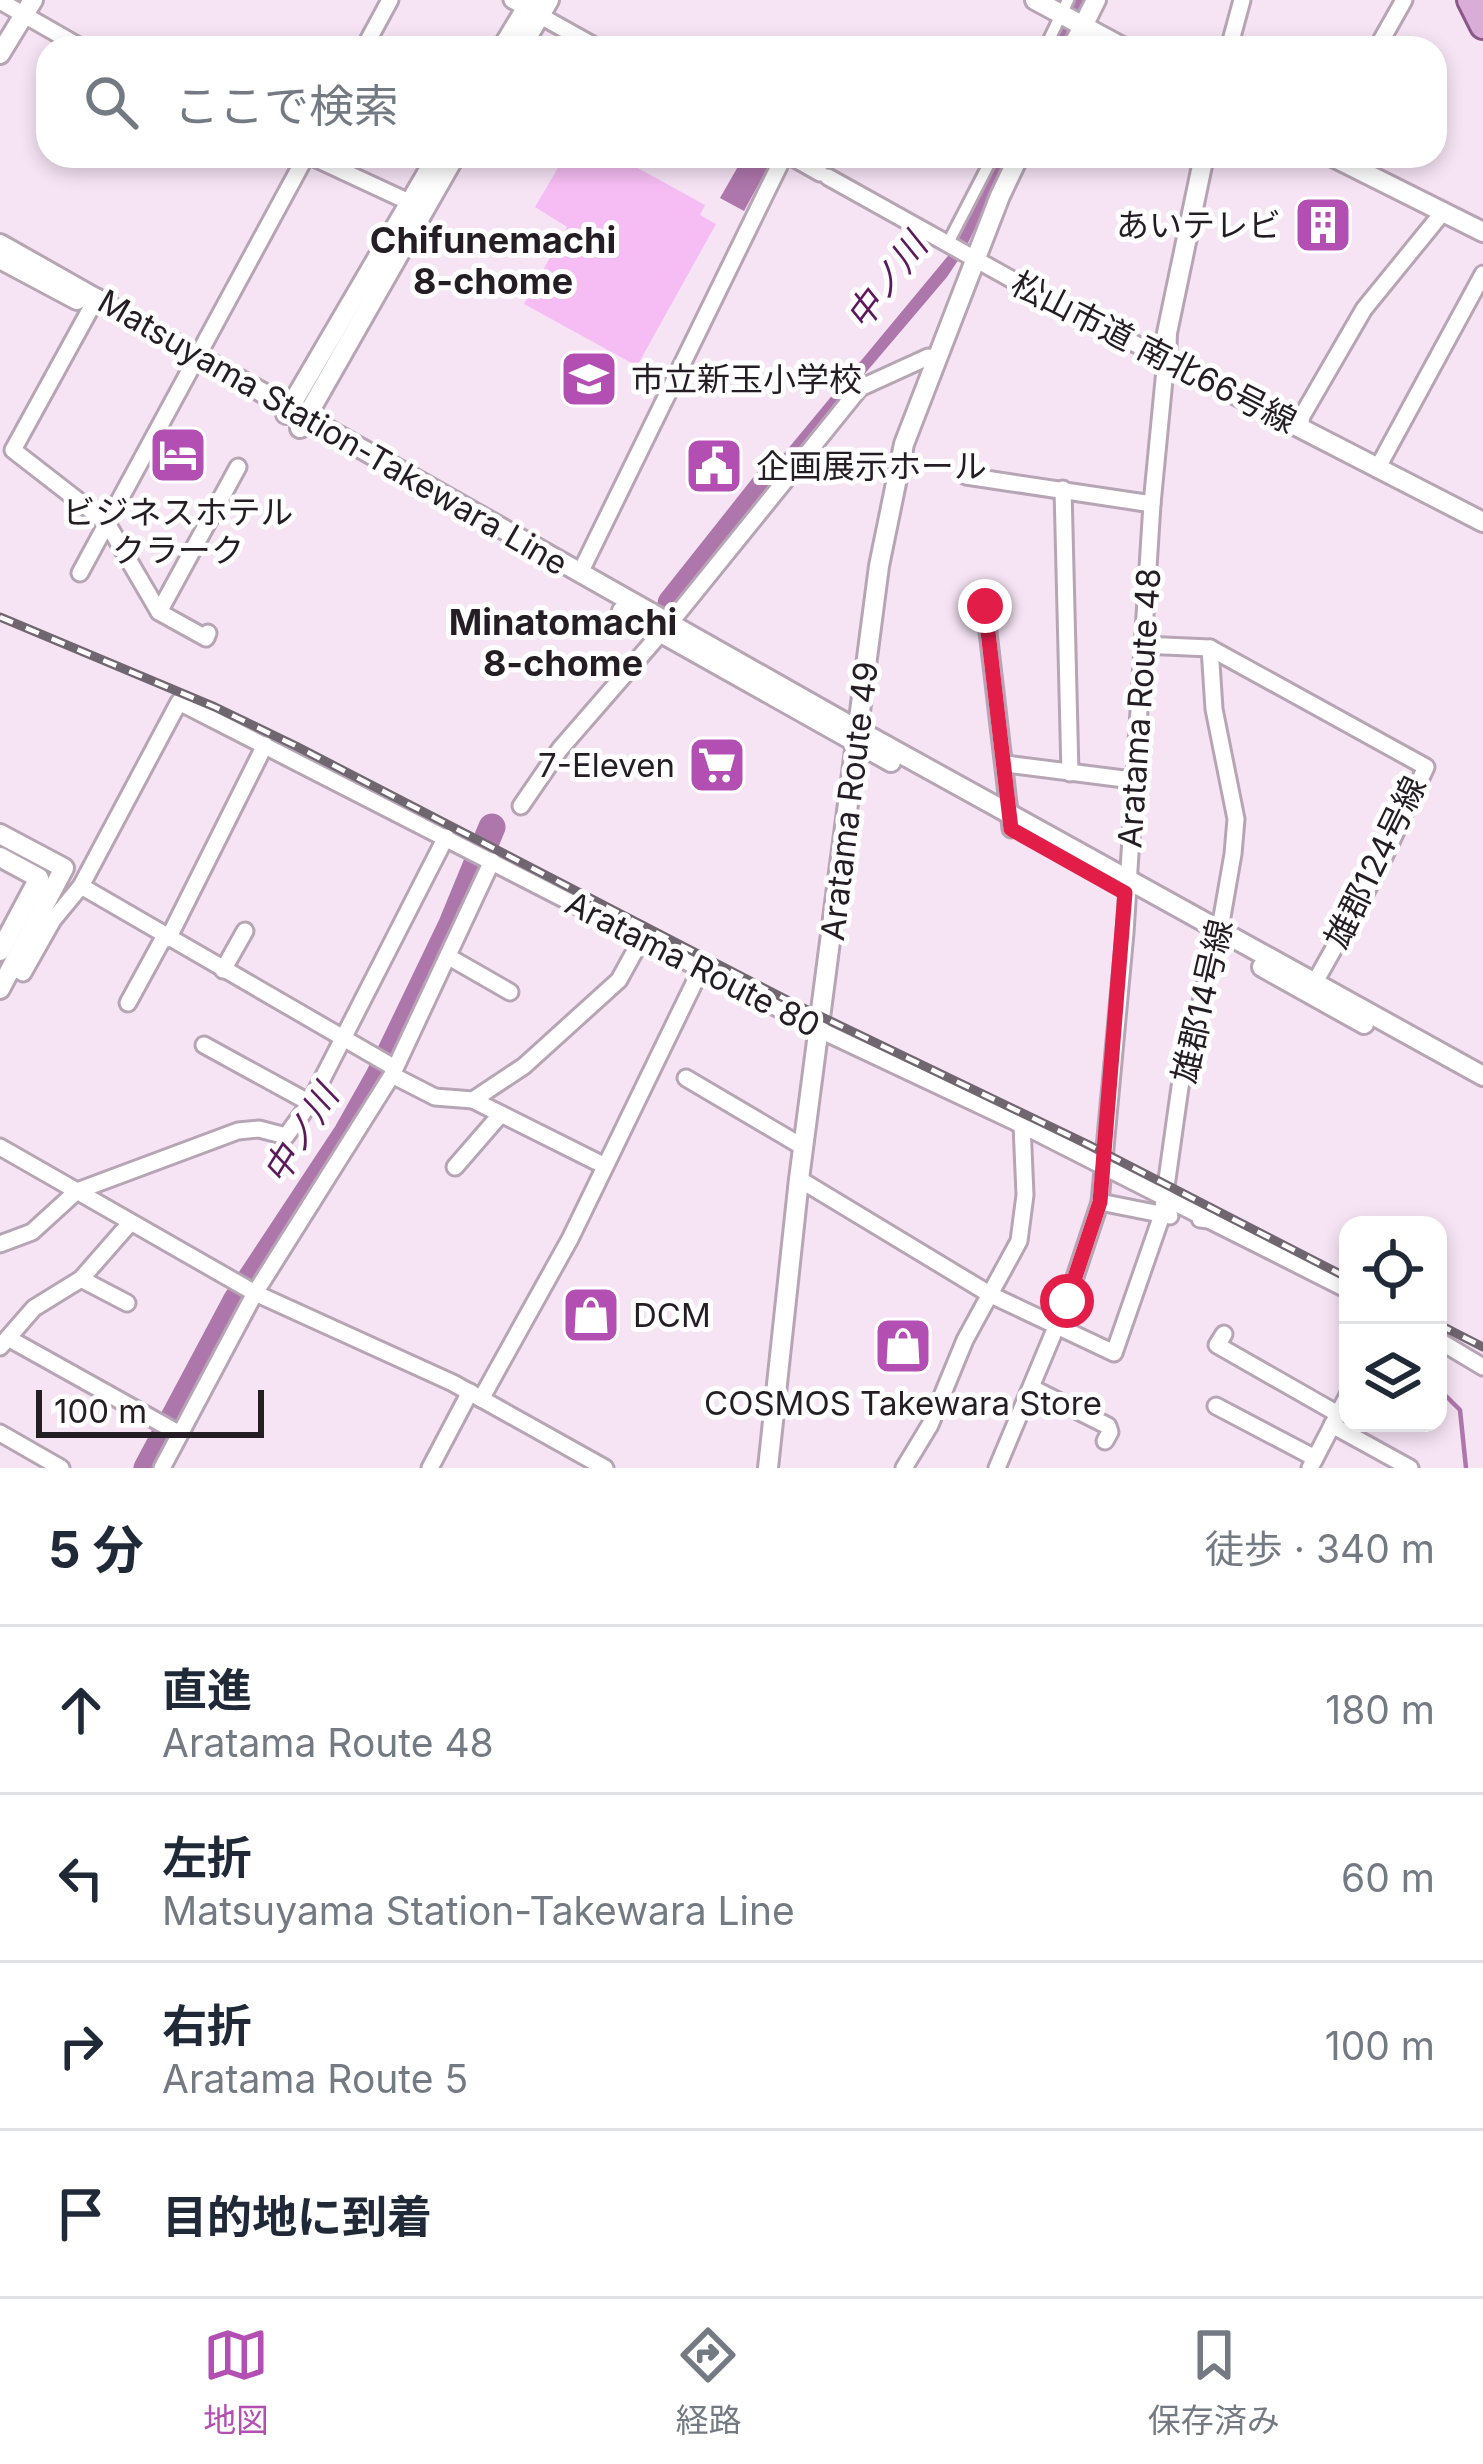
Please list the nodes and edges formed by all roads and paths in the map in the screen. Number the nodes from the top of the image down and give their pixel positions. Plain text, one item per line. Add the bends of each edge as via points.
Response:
1 (390, 0) edge
2 (1035, 0) edge
3 (1096, 0) edge
4 (1242, 0) edge
5 (1404, 0) edge
6 (1470, 0) edge
7 (0, 1) edge
8 (532, 5) edge
9 (29, 8) edge
10 (1070, 16) edge
11 (1483, 26) edge
12 (66, 36) edge
13 (370, 36) edge
14 (510, 36) edge
15 (523, 36) edge
16 (580, 36) edge
17 (1104, 36) edge
18 (1232, 36) edge
19 (1384, 36) edge
20 (0, 54) edge
21 (301, 168) edge
22 (334, 168) edge
23 (432, 168) edge
24 (446, 168) edge
25 (781, 168) edge
26 (810, 168) edge
27 (989, 168) edge
28 (1011, 168) edge
29 (1201, 168) edge
30 (1355, 168) edge
31 (416, 206) junction
32 (1442, 212) junction
33 (1483, 232) edge
34 (0, 244) edge
35 (960, 249) junction
36 (0, 259) edge
37 (1483, 274) edge
38 (93, 302) junction
39 (937, 359) junction
40 (1166, 359) junction
41 (195, 360) junction
42 (295, 418) junction
43 (1300, 427) junction
44 (238, 467) dead end
45 (1378, 469) junction
46 (966, 476) dead end
47 (1064, 489) junction
48 (1152, 504) junction
49 (1483, 522) edge
50 (107, 523) junction
51 (80, 573) dead end
52 (577, 578) junction
53 (985, 606) dead end
54 (161, 613) junction
55 (666, 627) junction
56 (207, 636) dead end
57 (1142, 645) junction
58 (1210, 648) junction
59 (857, 736) junction
60 (265, 745) junction
61 (1006, 764) junction
62 (1070, 772) junction
63 (1132, 780) junction
64 (521, 806) dead end
65 (1010, 822) junction
66 (0, 833) edge
67 (446, 837) junction
68 (484, 856) junction
69 (0, 857) edge
70 (81, 886) junction
71 (1126, 886) junction
72 (245, 931) dead end
73 (1217, 935) junction
74 (166, 938) junction
75 (642, 938) junction
76 (448, 957) junction
77 (6, 959) edge
78 (701, 968) junction
79 (223, 970) junction
80 (1311, 987) junction
81 (0, 989) edge
82 (510, 992) dead end
83 (128, 1003) dead end
84 (820, 1030) junction
85 (342, 1039) junction
86 (205, 1045) dead end
87 (1431, 1054) junction
88 (389, 1067) junction
89 (1483, 1076) edge
90 (686, 1078) dead end
91 (1483, 1090) edge
92 (473, 1100) junction
93 (310, 1103) junction
94 (501, 1114) junction
95 (1022, 1125) junction
96 (0, 1147) edge
97 (803, 1147) junction
98 (604, 1166) junction
99 (1103, 1166) junction
100 (455, 1167) dead end
101 (799, 1179) junction
102 (77, 1192) junction
103 (1100, 1202) junction
104 (1164, 1207) junction
105 (130, 1223) junction
106 (0, 1244) edge
107 (81, 1279) junction
108 (1339, 1285) edge
109 (247, 1289) junction
110 (992, 1295) junction
111 (127, 1303) dead end
112 (1057, 1327) junction
113 (1224, 1334) dead end
114 (4, 1342) edge
115 (1447, 1345) edge
116 (1483, 1367) edge
117 (1032, 1388) junction
118 (475, 1396) junction
119 (1216, 1406) dead end
120 (1339, 1412) edge
121 (1335, 1420) junction
122 (172, 1429) junction
123 (0, 1433) edge
124 (1105, 1442) dead end
125 (1312, 1463) edge
126 (61, 1468) edge
127 (161, 1468) edge
128 (430, 1468) edge
129 (605, 1468) edge
130 (768, 1468) edge
131 (904, 1468) edge
132 (998, 1468) edge
133 (1410, 1468) edge

1 - 13 street
2 - 10 street
3 - 10 street
4 - 18 street
5 - 19 street
6 - 11 main road
7 - 9 street
8 - 14 street
8 - 15 street
8 - 16 street
9 - 12 street
9 - 20 street
10 - 17 street
21 - 41 street
22 - 31 street
23 - 31 street
24 - 31 street
25 - 52 street
26 - 35 street, 松山市道 南北66号線
27 - 35 street
28 - 35 street, Aratama Route 49
29 - 40 street
30 - 32 street
31 - 42 street
32 - 33 street
32 - 43 street via 1364,309
34 - 38 street, Matsuyama Station-Takewara Line
35 - 39 street, Aratama Route 49
35 - 40 street, 松山市道 南北66号線
36 - 38 street, Matsuyama Station-Takewara Line
37 - 45 street
38 - 41 street, Matsuyama Station-Takewara Line
38 - 50 street via 13,450
39 - 55 street via 860,388
39 - 59 street, Aratama Route 49 via 893,486
40 - 43 street, 松山市道 南北66号線
40 - 48 street, Aratama Route 48
41 - 42 street, Matsuyama Station-Takewara Line
41 - 50 street
42 - 52 street, Matsuyama Station-Takewara Line
43 - 45 street, 松山市道 南北66号線
44 - 54 street
45 - 49 street, 松山市道 南北66号線
46 - 47 street
47 - 48 street
47 - 62 street
48 - 57 street, Aratama Route 48
50 - 51 street
50 - 54 street
52 - 55 street, Matsuyama Station-Takewara Line
53 - 61 street
54 - 56 street
55 - 59 street, Matsuyama Station-Takewara Line
55 - 64 street
57 - 58 street
57 - 63 street, Aratama Route 48
58 - 73 street, 雄郡14号線 via 1236,819
58 - 80 street, 雄郡124号線 via 1426,767
59 - 65 street, Matsuyama Station-Takewara Line
59 - 84 street, Aratama Route 49
60 - 67 street, Aratama Route 80
60 - 70 street, Aratama Route 80 via 179,703
60 - 74 street
61 - 62 street
61 - 65 street
62 - 63 street
63 - 71 street, Aratama Route 48
65 - 71 street, Matsuyama Station-Takewara Line
66 - 77 street via 64,868
67 - 68 street, Aratama Route 80
67 - 85 street
68 - 75 street, Aratama Route 80
68 - 76 street
69 - 77 street via 39,878
70 - 74 street
70 - 77 street via 23,973
71 - 73 street, Matsuyama Station-Takewara Line
71 - 99 street, Aratama Route 48
72 - 79 street
73 - 80 street, Matsuyama Station-Takewara Line
73 - 104 street, 雄郡14号線 via 1180,1087
74 - 79 street
74 - 83 street
75 - 78 street, Aratama Route 80
75 - 92 street via 619,980 524,1066
76 - 82 street
76 - 88 street
77 - 81 street
78 - 84 street, Aratama Route 80
78 - 98 street
79 - 85 street
80 - 87 street, Matsuyama Station-Takewara Line
84 - 95 street, Aratama Route 80
84 - 97 street, Aratama Route 49
85 - 88 street
85 - 93 street
86 - 93 street
87 - 89 street, Matsuyama Station-Takewara Line
87 - 91 street, Matsuyama Station-Takewara Line
88 - 92 street via 435,1097
88 - 109 street
90 - 97 street
92 - 94 street
93 - 102 street via 286,1136 238,1131
94 - 98 street
94 - 100 street
95 - 99 street, Aratama Route 80
95 - 110 street via 1022,1227
96 - 102 street
97 - 101 street, Aratama Route 49
98 - 118 street via 570,1239
99 - 103 street, Aratama Route 48
99 - 104 street, Aratama Route 80
101 - 110 street
101 - 130 street, Aratama Route 49
102 - 105 street
102 - 106 street via 32,1232
103 - 104 street
103 - 112 street, Aratama Route 48
104 - 108 street, Aratama Route 80 via 1209,1220
104 - 112 street, 雄郡14号線 via 1114,1353
105 - 107 street
105 - 109 street
107 - 111 street
107 - 114 street via 34,1308
109 - 118 street
109 - 122 street
110 - 112 street
110 - 131 street
112 - 117 street, Aratama Route 48
113 - 121 street via 1217,1345
114 - 122 street
115 - 116 street
117 - 124 street via 1108,1426
117 - 132 street, Aratama Route 48
118 - 128 street
118 - 129 street
119 - 125 street
120 - 121 street
121 - 125 street
121 - 133 street
122 - 127 street
123 - 126 street

